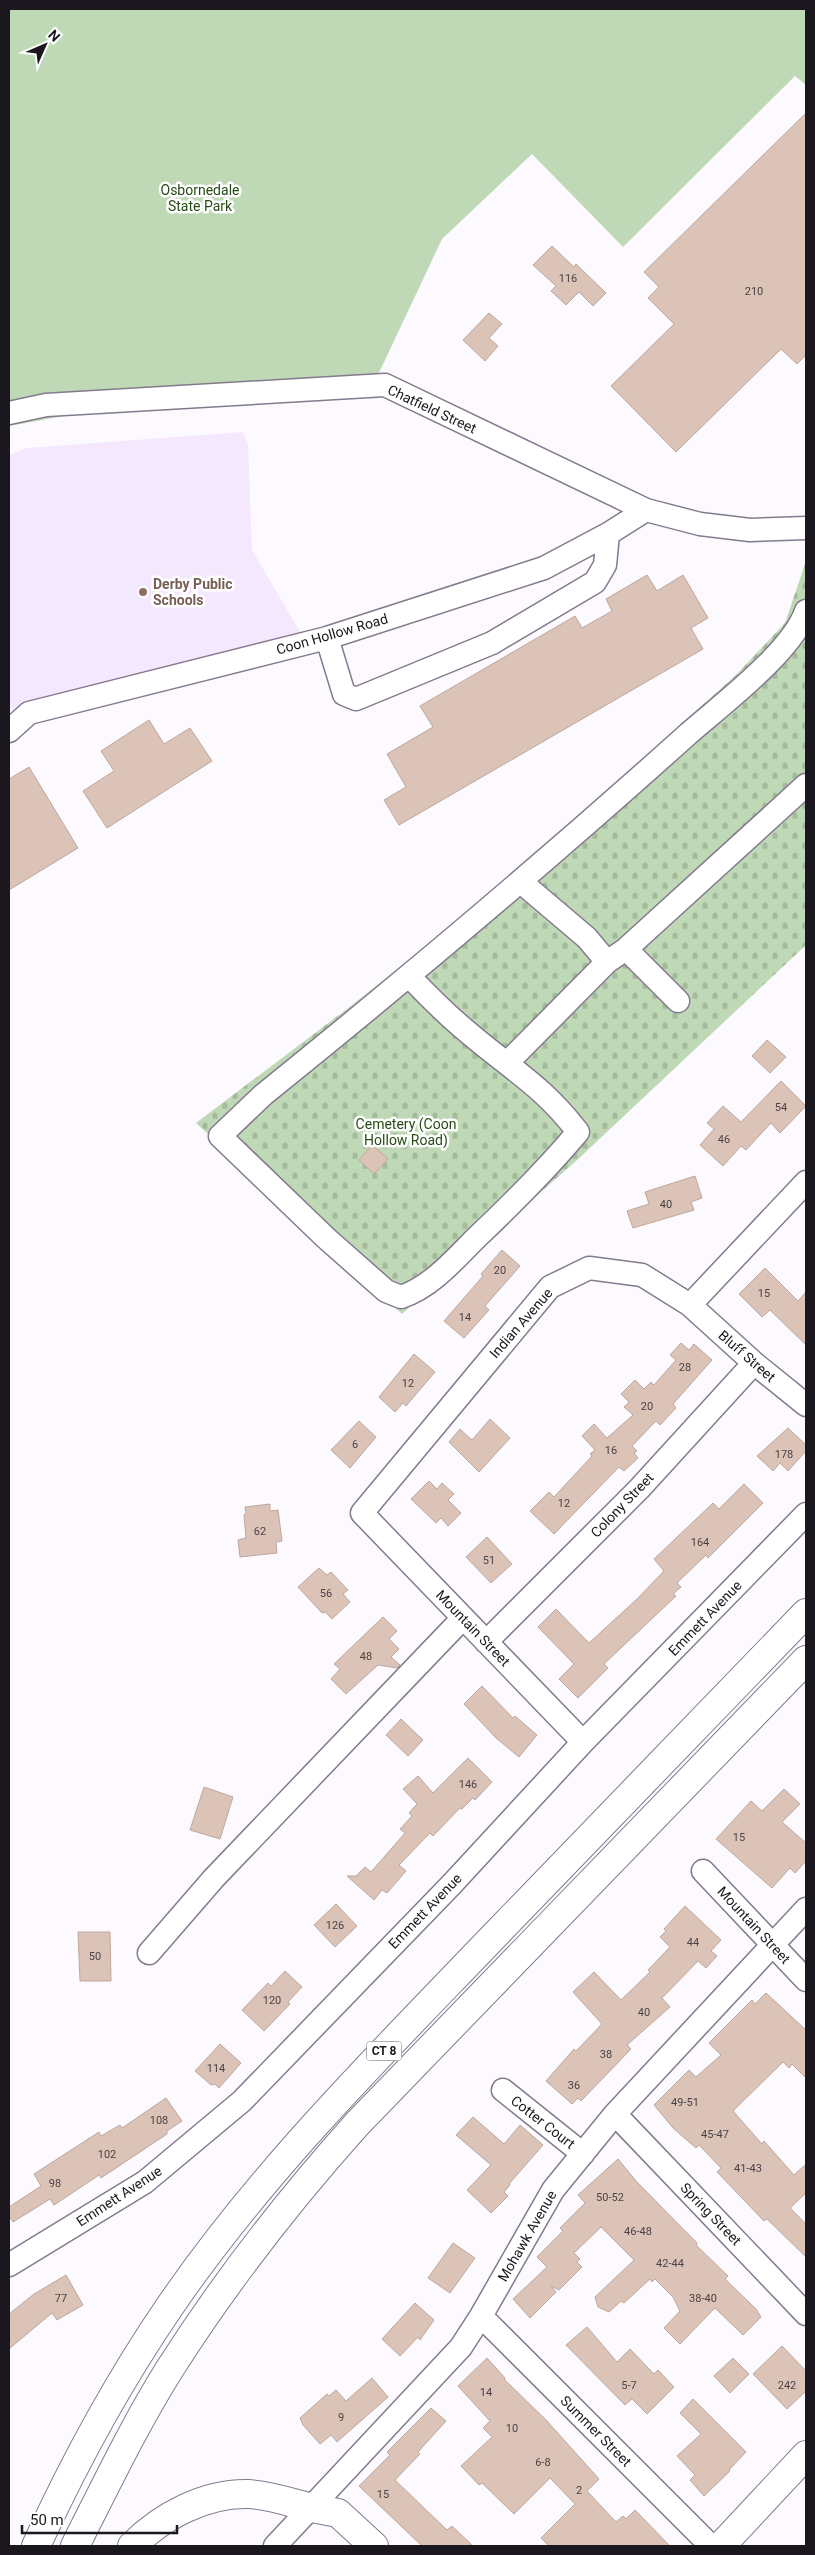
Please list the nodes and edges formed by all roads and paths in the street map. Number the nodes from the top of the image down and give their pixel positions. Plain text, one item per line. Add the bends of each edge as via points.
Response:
1 (9, 413) edge
2 (646, 510) junction
3 (806, 528) edge
4 (608, 534) junction
5 (806, 611) edge
6 (327, 638) junction
7 (9, 731) edge
8 (806, 785) edge
9 (521, 882) junction
10 (626, 949) junction
11 (607, 962) junction
12 (409, 976) junction
13 (678, 1000) dead end
14 (508, 1062) junction
15 (806, 1182) edge
16 (690, 1305) junction
17 (754, 1364) junction
18 (806, 1405) edge
19 (362, 1513) joint
20 (806, 1514) edge
21 (806, 1613) edge
22 (463, 1618) junction
23 (486, 1642) junction
24 (806, 1660) edge
25 (583, 1742) junction
26 (703, 1871) dead end
27 (806, 1909) edge
28 (773, 1946) junction
29 (149, 1953) dead end
30 (806, 1980) edge
31 (503, 2090) dead end
32 (615, 2114) junction
33 (583, 2154) junction
34 (9, 2265) edge
35 (806, 2314) edge
36 (481, 2316) junction
37 (806, 2455) edge
38 (312, 2508) junction
39 (36, 2546) edge
40 (75, 2546) edge
41 (132, 2546) edge
42 (275, 2546) edge
43 (374, 2546) edge
44 (711, 2546) edge
45 (721, 2546) edge

1 - 2 street, Chatfield Street via 46,405 385,386
2 - 3 street, Chatfield Street via 708,525 750,530
2 - 4 street, Coon Hollow Road
4 - 6 street, Coon Hollow Road via 544,568
4 - 6 street via 605,565 595,582 492,642 356,699 344,694
5 - 9 street via 791,638 760,670
6 - 7 street, Coon Hollow Road via 29,713
8 - 10 street
9 - 11 street via 586,938
9 - 12 street
10 - 11 street
10 - 13 street
11 - 14 street
12 - 14 street via 471,1036
12 - 14 street via 264,1095 220,1136 386,1291 401,1297 415,1292 446,1267 543,1174 578,1132 555,1104
15 - 16 street
16 - 17 street, Bluff Street
16 - 19 street, Indian Avenue via 642,1275 589,1268 550,1287
17 - 18 street, Bluff Street
17 - 23 street, Colony Street via 639,1489
19 - 22 street, Mountain Street
20 - 25 street, Emmett Avenue
21 - 39 main road, CT 8 via 420,2012 290,2152 226,2230 170,2306 92,2434
22 - 23 street, Mountain Street
22 - 29 street via 214,1878
23 - 25 street, Mountain Street
24 - 40 main road, CT 8 via 313,2172 217,2297 168,2371
25 - 34 street, Emmett Avenue via 452,1884 242,2101 145,2182
26 - 28 street, Mountain Street
27 - 28 street, Mohawk Avenue
28 - 30 street, Mountain Street
28 - 32 street, Mohawk Avenue
31 - 33 street, Cotter Court
32 - 33 street, Mohawk Avenue
32 - 35 street, Spring Street
33 - 36 street, Mohawk Avenue via 539,2211
36 - 38 street, Mohawk Avenue via 461,2348
36 - 44 street, Summer Street
37 - 45 main road
38 - 41 main road via 250,2494 230,2495 182,2509
38 - 42 street, Mohawk Avenue
38 - 43 main road via 338,2513

